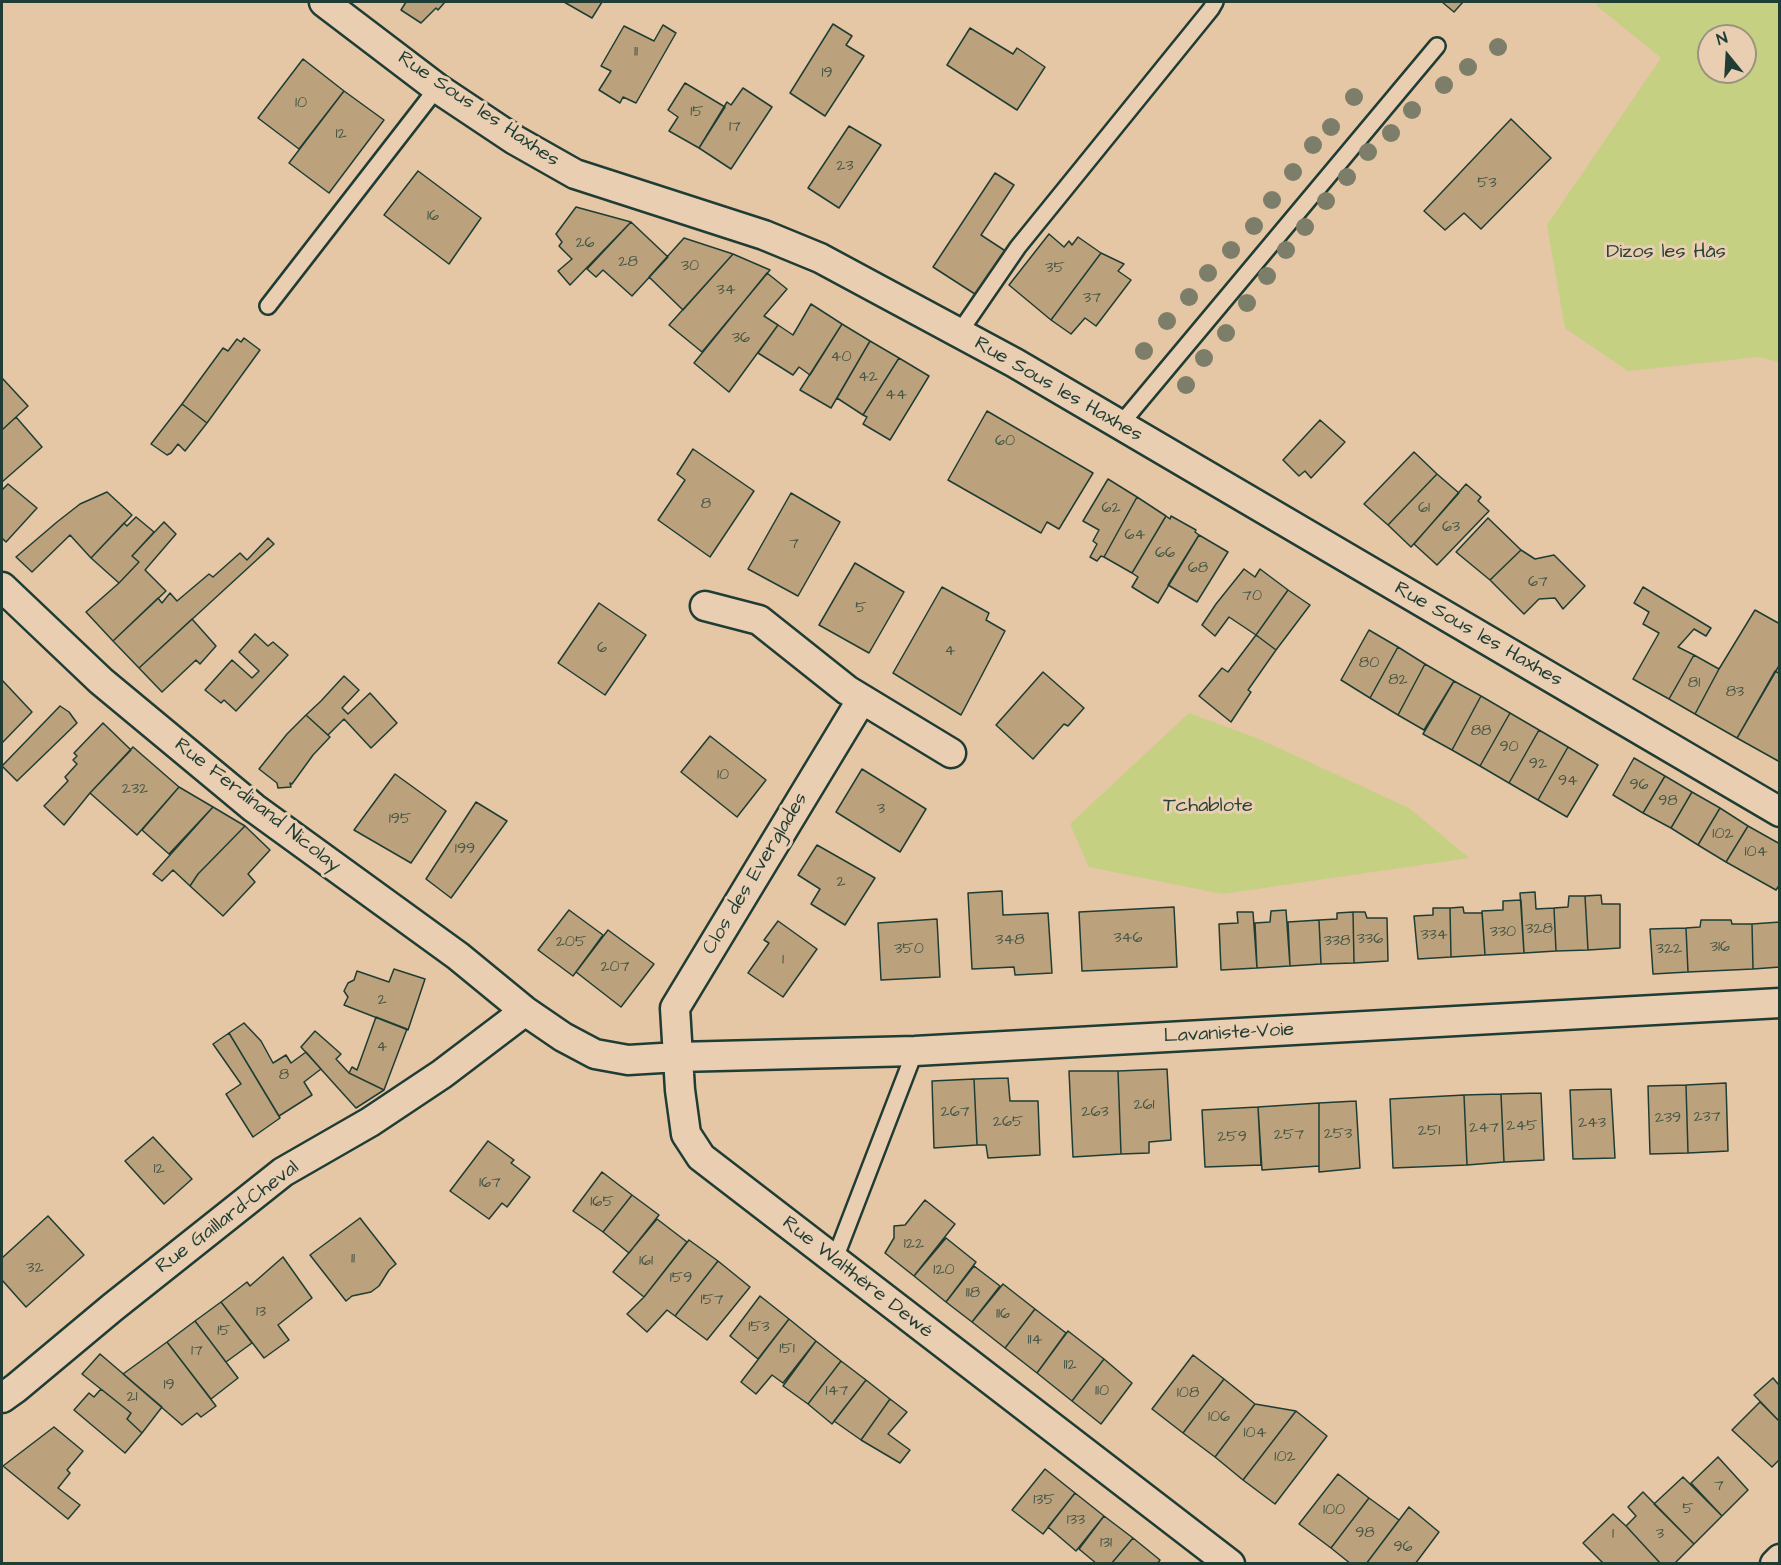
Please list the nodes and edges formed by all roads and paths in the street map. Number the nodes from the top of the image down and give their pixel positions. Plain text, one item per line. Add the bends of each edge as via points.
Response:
1 (324, 2) edge
2 (1215, 2) edge
3 (1437, 46) dead end
4 (438, 88) junction
5 (267, 306) dead end
6 (959, 333) junction
7 (1120, 425) junction
8 (2, 587) edge
9 (705, 606) dead end
10 (862, 699) junction
11 (951, 753) dead end
12 (1779, 812) edge
13 (1779, 1003) edge
14 (525, 1011) junction
15 (915, 1051) junction
16 (678, 1057) junction
17 (834, 1261) junction
18 (2, 1398) edge
19 (1779, 1559) edge
20 (1230, 1563) edge
21 (1775, 1563) edge

1 - 4 street, Rue Sous les Haxhes
2 - 6 lane via 1018,247
3 - 7 lane
4 - 5 lane
4 - 6 street, Rue Sous les Haxhes via 515,140 575,174 764,235 820,258
6 - 7 street, Rue Sous les Haxhes
7 - 12 street, Rue Sous les Haxhes
8 - 14 street, Rue Ferdinand Nicolay via 101,681 254,808 458,956
9 - 10 street via 759,620
10 - 11 street
10 - 16 street, Clos des Everglades via 675,1008
13 - 15 street, Lavaniste-Voie
14 - 16 street via 595,1054 628,1060
14 - 18 street, Rue Gaillard-Cheval via 370,1122 283,1172
15 - 16 street, Lavaniste-Voie
15 - 17 lane
16 - 17 street, Rue Walthère Dewé via 686,1134 701,1157
17 - 20 street, Rue Walthère Dewé
19 - 21 street

